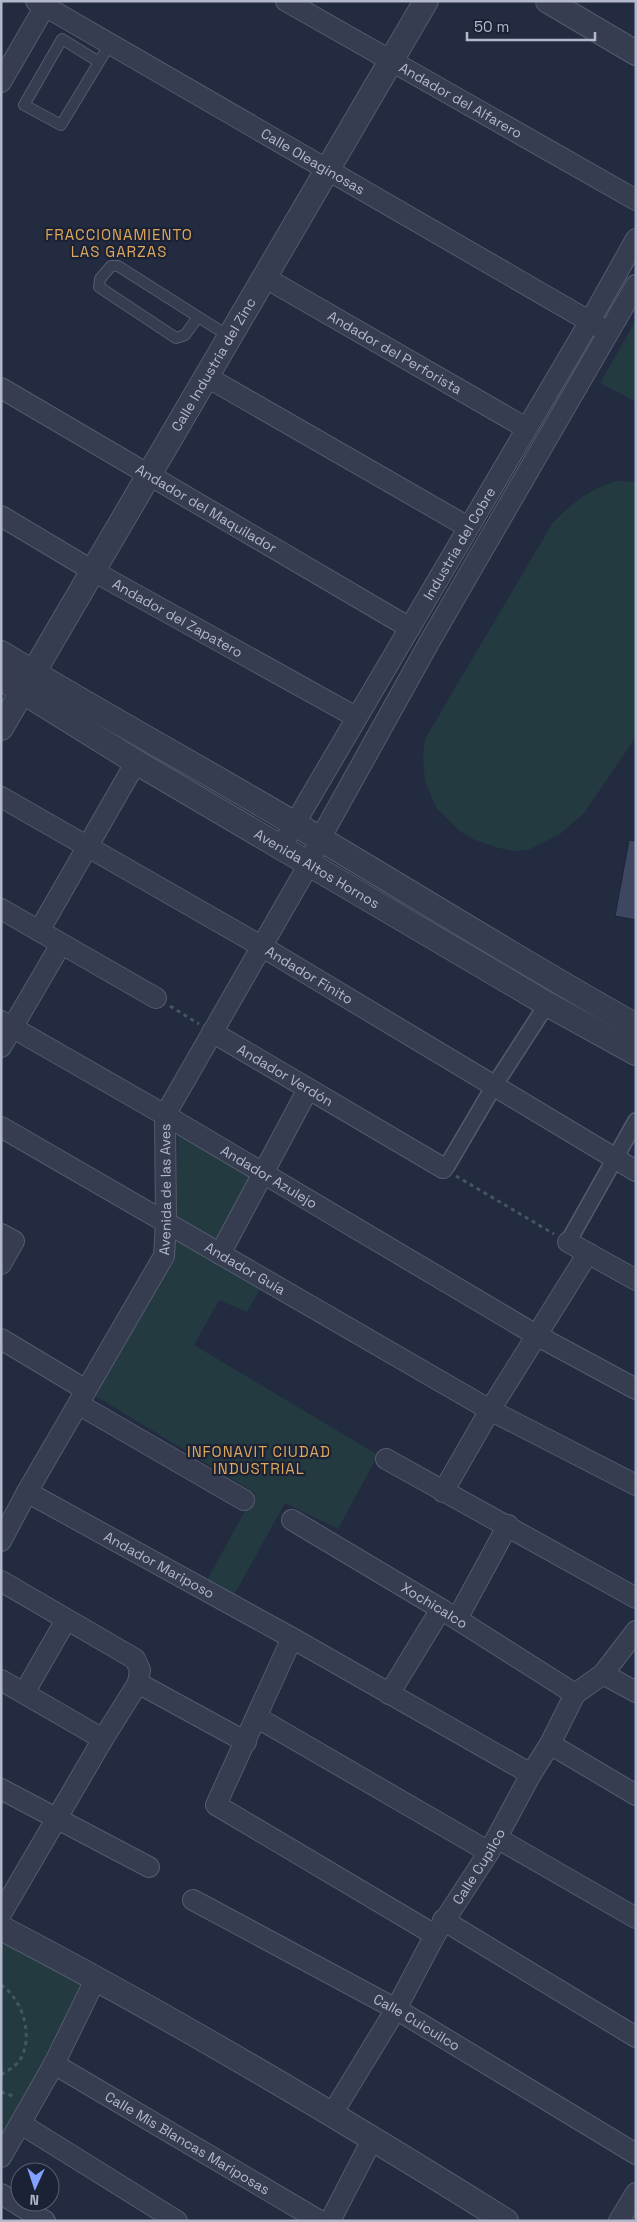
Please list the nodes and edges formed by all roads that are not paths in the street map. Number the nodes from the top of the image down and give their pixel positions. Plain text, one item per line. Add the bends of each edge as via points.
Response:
1 (286, 1) edge
2 (426, 1) edge
3 (548, 1) edge
4 (43, 3) edge
5 (110, 44) junction
6 (636, 53) edge
7 (99, 62) junction
8 (390, 62) junction
9 (1, 82) edge
10 (327, 170) junction
11 (636, 200) edge
12 (636, 239) edge
13 (264, 278) junction
14 (636, 285) edge
15 (198, 316) junction
16 (590, 322) junction
17 (607, 332) junction
18 (230, 337) junction
19 (207, 376) junction
20 (1, 388) edge
21 (526, 428) junction
22 (150, 474) junction
23 (1, 516) edge
24 (468, 528) junction
25 (93, 571) junction
26 (410, 628) junction
27 (1, 653) edge
28 (1, 678) edge
29 (29, 682) junction
30 (356, 717) junction
31 (1, 728) edge
32 (136, 762) junction
33 (1, 797) edge
34 (295, 824) junction
35 (320, 839) junction
36 (281, 847) junction
37 (87, 848) junction
38 (309, 864) junction
39 (1, 909) edge
40 (39, 931) junction
41 (61, 944) junction
42 (261, 946) junction
43 (156, 998) road end
44 (547, 1004) junction
45 (7, 1025) edge
46 (636, 1026) edge
47 (212, 1032) junction
48 (1, 1047) edge
49 (636, 1054) edge
50 (494, 1086) junction
51 (308, 1089) junction
52 (165, 1115) junction
53 (636, 1121) edge
54 (1, 1127) edge
55 (614, 1159) junction
56 (443, 1168) joint
57 (636, 1171) edge
58 (261, 1174) junction
59 (166, 1222) junction
60 (8, 1237) edge
61 (568, 1242) joint
62 (588, 1253) junction
63 (220, 1254) junction
64 (1, 1264) edge
65 (636, 1280) edge
66 (536, 1335) junction
67 (1, 1339) edge
68 (636, 1388) edge
69 (82, 1397) junction
70 (490, 1410) junction
71 (386, 1459) dead end
72 (636, 1486) edge
73 (27, 1492) junction
74 (443, 1492) junction
75 (244, 1500) dead end
76 (292, 1520) dead end
77 (508, 1525) junction
78 (1, 1541) edge
79 (1, 1581) edge
80 (636, 1598) edge
81 (449, 1614) junction
82 (66, 1620) junction
83 (636, 1631) edge
84 (292, 1638) junction
85 (603, 1674) junction
86 (1, 1680) edge
87 (138, 1683) junction
88 (636, 1692) edge
89 (24, 1693) junction
90 (389, 1694) junction
91 (575, 1694) junction
92 (258, 1718) junction
93 (103, 1739) junction
94 (246, 1742) junction
95 (550, 1744) junction
96 (530, 1774) junction
97 (1, 1790) edge
98 (636, 1795) edge
99 (57, 1819) junction
100 (493, 1845) junction
101 (149, 1867) dead end
102 (193, 1900) dead end
103 (1, 1914) edge
104 (636, 1918) edge
105 (1, 1928) edge
106 (439, 1928) junction
107 (96, 1978) junction
108 (396, 2009) junction
109 (636, 2036) edge
110 (54, 2064) junction
111 (332, 2114) junction
112 (21, 2124) junction
113 (373, 2138) junction
114 (636, 2154) edge
115 (1, 2157) edge
116 (636, 2193) edge
117 (1, 2194) edge
118 (45, 2221) edge
119 (177, 2221) edge
120 (320, 2221) edge
121 (330, 2221) edge
122 (506, 2221) edge
123 (619, 2221) edge

1 - 8 street, Andador del Alfarero
2 - 8 street, Calle Industria del Zinc
3 - 6 street
4 - 5 street, Calle Oleaginosas
4 - 9 street
5 - 7 lane
5 - 10 street, Calle Oleaginosas
7 - 7 lane via 61,125 24,105 62,40
8 - 10 street, Calle Industria del Zinc
8 - 11 street, Andador del Alfarero
10 - 13 street, Calle Industria del Zinc
10 - 16 street, Calle Oleaginosas
12 - 16 street, Industria del Cobre
13 - 18 street, Calle Industria del Zinc
13 - 21 street, Andador del Perforista
14 - 17 street, Industria del Cobre
15 - 15 lane via 118,266 111,266 100,279 99,287 176,338 186,335
15 - 18 lane
16 - 17 street, Calle Oleaginosas
16 - 21 street, Industria del Cobre
17 - 35 street, Industria del Cobre
18 - 19 street, Calle Industria del Zinc
19 - 22 street, Calle Industria del Zinc
19 - 24 street
20 - 22 street, Andador del Maquilador
21 - 24 street, Industria del Cobre
22 - 25 street, Calle Industria del Zinc
22 - 26 street, Andador del Maquilador
23 - 25 street, Andador del Zapatero
24 - 26 street, Industria del Cobre
25 - 29 street, Calle Industria del Zinc
25 - 30 street, Andador del Zapatero
26 - 30 street, Industria del Cobre
27 - 29 street, Avenida Altos Hornos
28 - 29 street, Avenida Altos Hornos
29 - 31 street, Calle Industria del Zinc
29 - 32 street, Avenida Altos Hornos
29 - 34 street, Avenida Altos Hornos via 148,741
30 - 34 street, Industria del Cobre
32 - 36 street, Avenida Altos Hornos
32 - 37 street
33 - 37 street, Andador Finito
34 - 35 street, Avenida Altos Hornos
34 - 36 street, Industria del Cobre
35 - 38 street, Industria del Cobre
35 - 46 street, Avenida Altos Hornos
36 - 38 street, Avenida Altos Hornos
37 - 40 street
37 - 42 street, Andador Finito
38 - 42 street, Avenida de las Aves
38 - 44 street, Avenida Altos Hornos
39 - 40 street
40 - 41 street
41 - 43 street
41 - 45 street
42 - 47 street, Avenida de las Aves
42 - 50 street, Andador Finito
44 - 49 street, Avenida Altos Hornos
44 - 50 street
45 - 48 street
45 - 52 street, Andador Azulejo
47 - 51 street, Andador Verdón
47 - 52 street, Avenida de las Aves
50 - 55 street, Andador Finito
50 - 56 street
51 - 56 street, Andador Verdón
51 - 58 street
52 - 58 street, Andador Azulejo
52 - 59 street, Avenida de las Aves
53 - 55 street
54 - 59 street, Andador Guía
55 - 57 street, Andador Finito
55 - 61 street
58 - 63 street
58 - 66 street, Andador Azulejo
59 - 63 street, Andador Guía
59 - 69 street, Avenida de las Aves via 164,1256
60 - 64 street
61 - 62 street
62 - 65 street
62 - 66 street
63 - 70 street, Andador Guía
66 - 68 street, Andador Azulejo
66 - 70 street
67 - 69 street
69 - 73 street, Avenida de las Aves
69 - 75 street
70 - 72 street, Andador Guía
70 - 74 street
71 - 74 street
73 - 78 street, Avenida de las Aves
73 - 84 street, Andador Mariposo
74 - 77 street
76 - 81 street, Xochicalco
77 - 80 street
77 - 81 street
79 - 82 street
81 - 90 street
81 - 91 street, Xochicalco
82 - 87 street via 135,1659 140,1670
82 - 89 street
83 - 85 street, Calle Cupilco
84 - 90 street, Andador Mariposo
84 - 92 street
85 - 88 street
85 - 91 street, Calle Cupilco
86 - 89 street
87 - 93 street
87 - 94 street
89 - 93 street
90 - 96 street, Andador Mariposo
91 - 95 street, Calle Cupilco
92 - 94 street
92 - 100 street
93 - 99 street
94 - 106 street via 216,1805
95 - 96 street, Calle Cupilco
95 - 98 street
96 - 100 street, Calle Cupilco
97 - 99 street
99 - 101 street
99 - 103 street
100 - 104 street
100 - 106 street, Calle Cupilco
102 - 108 street, Calle Cuicuilco
105 - 107 street
106 - 108 street, Calle Cupilco
106 - 109 street
107 - 110 street
107 - 111 street
108 - 111 street, Calle Cupilco
108 - 114 street, Calle Cuicuilco
110 - 112 street
110 - 120 street, Calle Mis Blancas Mariposas
111 - 113 street
112 - 115 street
112 - 119 street
113 - 121 street
113 - 122 street
116 - 123 street
117 - 118 street

